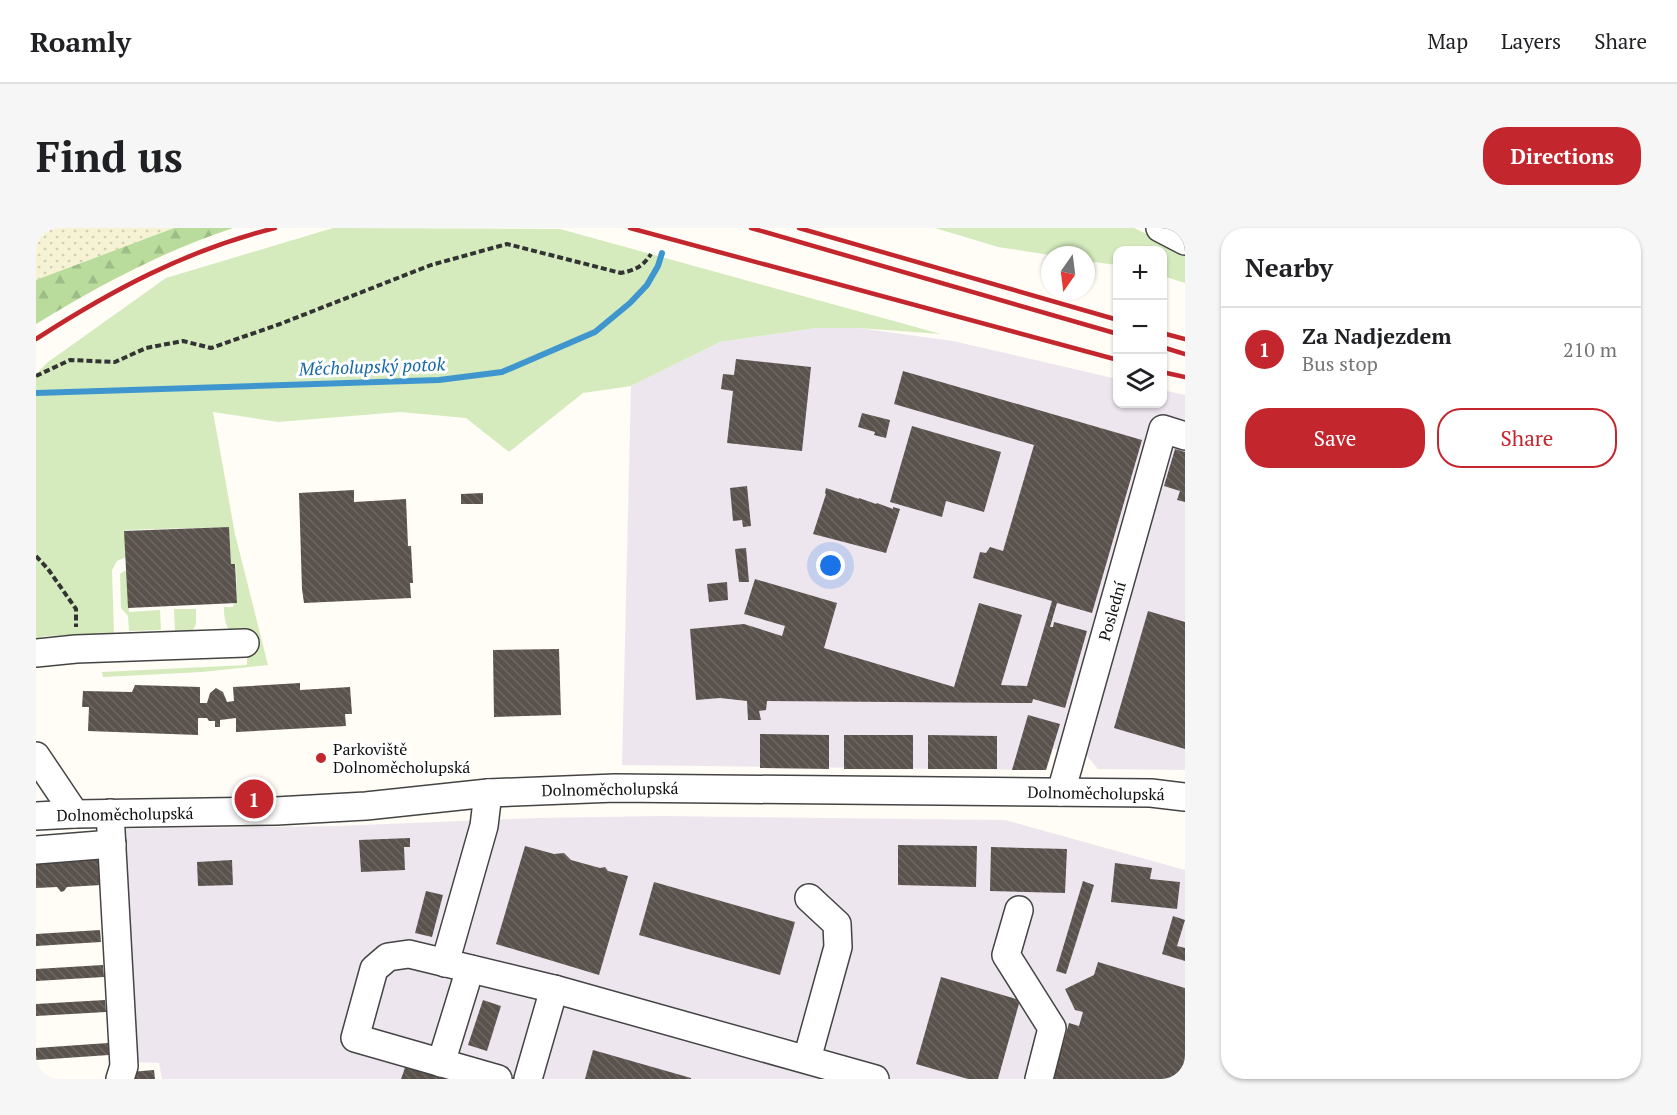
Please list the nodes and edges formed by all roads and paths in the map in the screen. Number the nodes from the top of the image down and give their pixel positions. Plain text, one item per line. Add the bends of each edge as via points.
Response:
1 (1160, 228) edge
2 (1185, 241) edge
3 (651, 254) dead end
4 (36, 376) edge
5 (1174, 433) edge
6 (36, 556) edge
7 (245, 643) dead end
8 (76, 648) junction
9 (36, 653) edge
10 (36, 756) edge
11 (1061, 792) junction
12 (488, 793) junction
13 (1185, 797) edge
14 (110, 813) junction
15 (75, 814) junction
16 (36, 816) edge
17 (112, 844) junction
18 (36, 850) edge
19 (809, 898) dead end
20 (1019, 910) dead end
21 (458, 966) junction
22 (554, 989) junction
23 (807, 1059) junction
24 (441, 1063) junction
25 (120, 1079) edge
26 (498, 1079) edge
27 (528, 1079) edge
28 (875, 1079) edge
29 (1039, 1079) edge

1 - 2 street
3 - 4 path via 635,270 621,273 507,244 431,266 211,348 183,341 146,348 115,362 70,360
5 - 11 street, Poslední
6 - 8 path via 76,609
7 - 8 street
8 - 9 street
10 - 15 street
11 - 12 street, Dolnoměcholupská via 615,788
11 - 13 street, Dolnoměcholupská via 1168,793
12 - 14 street, Dolnoměcholupská via 307,810
12 - 21 street
14 - 15 street, Dolnoměcholupská
14 - 17 street
15 - 16 street, Dolnoměcholupská
17 - 18 street
17 - 25 street via 124,1066
19 - 23 street via 837,924 838,947
20 - 29 street via 1006,955 1052,1028
21 - 22 street
21 - 24 street
21 - 24 street via 409,954 388,957 374,969 355,1038
22 - 23 street
22 - 27 street
23 - 28 street
24 - 26 street

